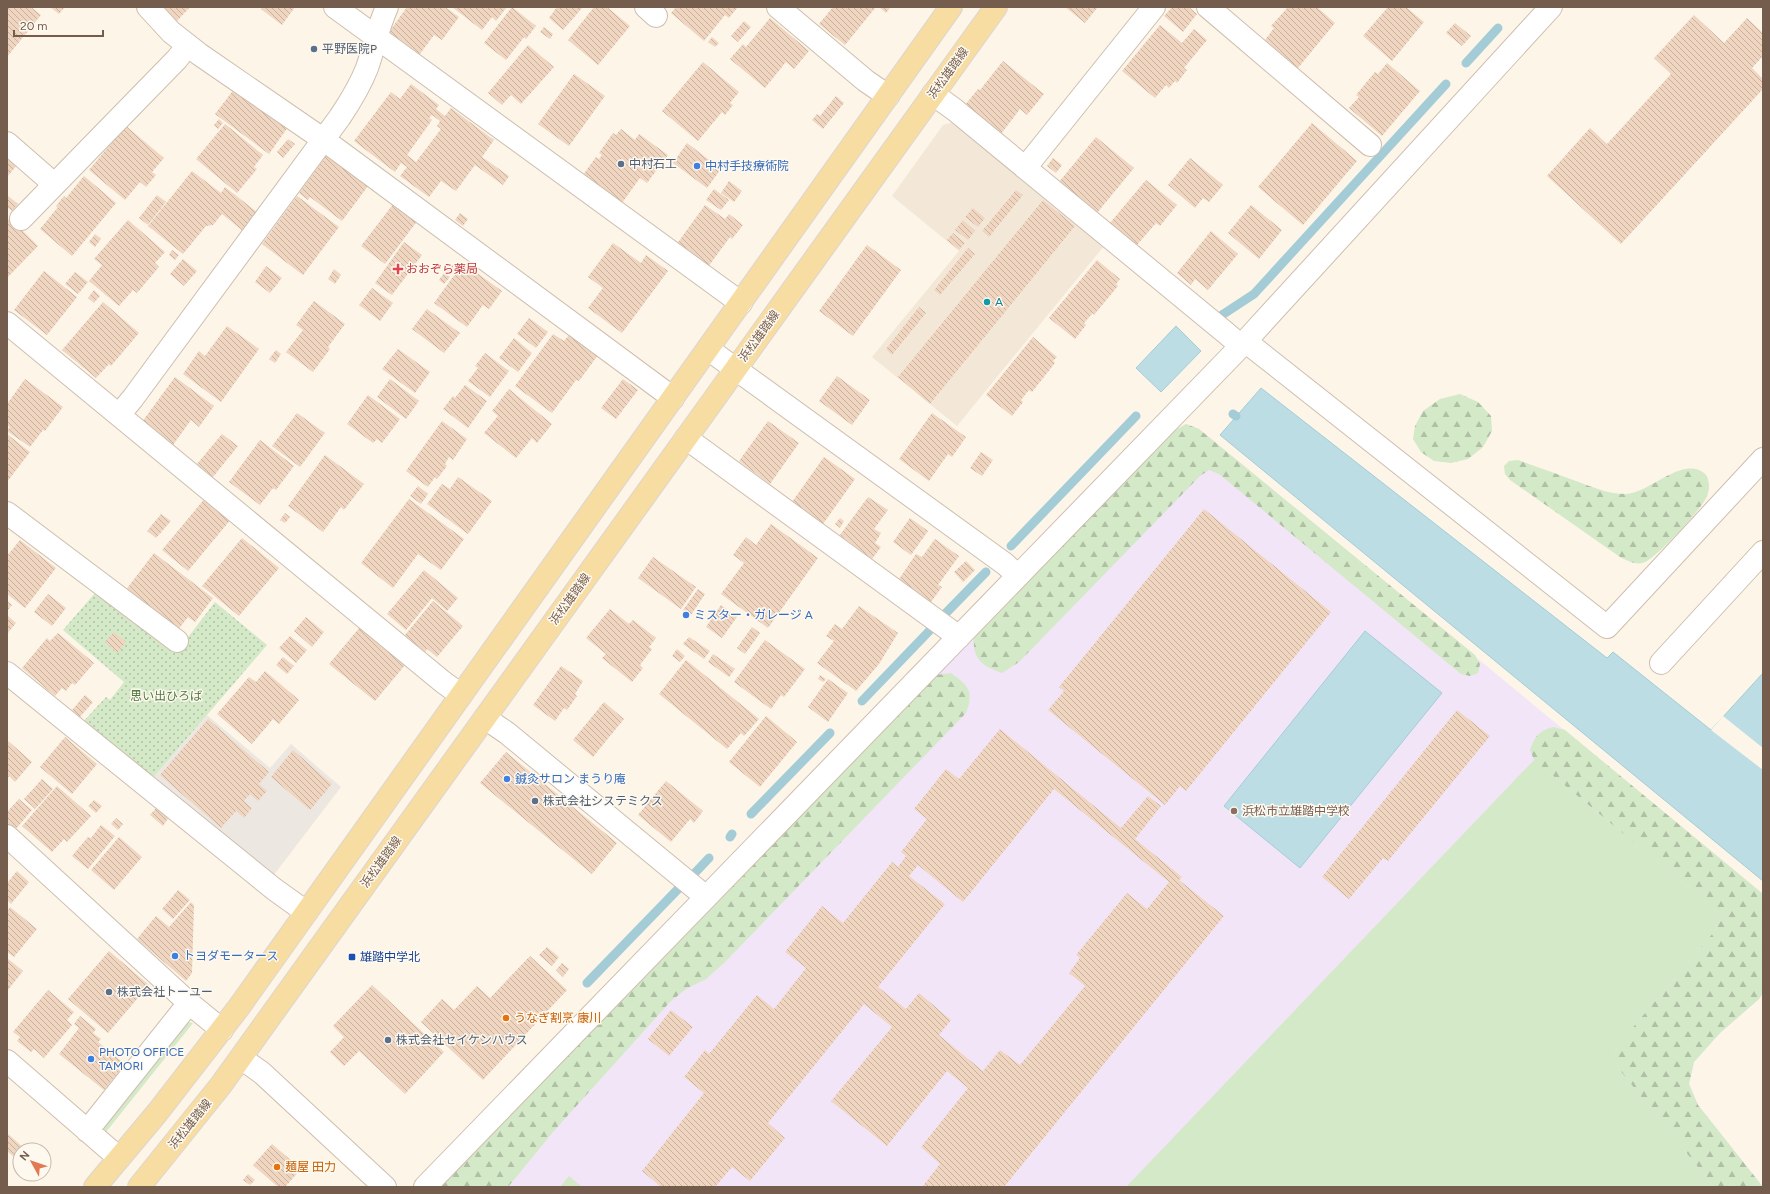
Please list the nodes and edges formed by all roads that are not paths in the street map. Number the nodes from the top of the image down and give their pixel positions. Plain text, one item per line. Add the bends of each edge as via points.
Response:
1 (148, 7) edge
2 (335, 7) edge
3 (387, 7) edge
4 (778, 7) edge
5 (951, 7) edge
6 (996, 7) edge
7 (1154, 7) edge
8 (1208, 7) edge
9 (1551, 7) edge
10 (376, 37) junction
11 (187, 46) junction
12 (933, 94) junction
13 (888, 96) junction
14 (324, 140) junction
15 (7, 143) edge
16 (1370, 145) dead end
17 (1025, 168) junction
18 (54, 184) junction
19 (21, 219) dead end
20 (741, 303) junction
21 (7, 323) edge
22 (1243, 344) junction
23 (708, 349) junction
24 (736, 369) junction
25 (673, 398) junction
26 (119, 415) junction
27 (686, 438) junction
28 (1763, 459) edge
29 (7, 512) edge
30 (1763, 552) edge
31 (1018, 576) junction
32 (959, 637) junction
33 (177, 641) dead end
34 (1661, 663) dead end
35 (7, 673) edge
36 (461, 695) junction
37 (485, 718) junction
38 (7, 836) edge
39 (706, 898) junction
40 (306, 912) junction
41 (189, 1003) junction
42 (222, 1030) junction
43 (241, 1058) junction
44 (7, 1061) edge
45 (87, 1131) junction
46 (119, 1158) junction
47 (95, 1187) edge
48 (139, 1187) edge
49 (385, 1187) edge
50 (425, 1187) edge

1 - 11 street
2 - 10 street
3 - 10 street
4 - 13 street via 866,81
5 - 13 main road
6 - 12 main road, 浜松雄踏線
7 - 17 street
8 - 16 street
9 - 22 street
10 - 14 street via 367,68 355,94
10 - 20 street
11 - 14 street
11 - 18 street
12 - 17 street
12 - 24 main road, 浜松雄踏線
13 - 20 main road
14 - 25 street
14 - 26 street
15 - 18 street
17 - 22 street
18 - 19 street
20 - 23 main road
21 - 26 street
22 - 28 street via 1607,627
22 - 31 street
23 - 24 street
23 - 25 main road
24 - 27 main road, 浜松雄踏線
24 - 31 street
25 - 36 main road
26 - 36 street
27 - 32 street
27 - 37 main road, 浜松雄踏線
29 - 33 street
30 - 34 street
31 - 32 street
32 - 39 street
35 - 40 street
36 - 40 main road
37 - 39 street via 507,733
37 - 43 main road, 浜松雄踏線
38 - 41 street
39 - 50 street
40 - 42 main road
41 - 42 street
41 - 45 street
42 - 46 main road via 158,1113
43 - 48 main road, 浜松雄踏線
43 - 49 street via 262,1073
44 - 45 street
45 - 46 street
46 - 47 main road

